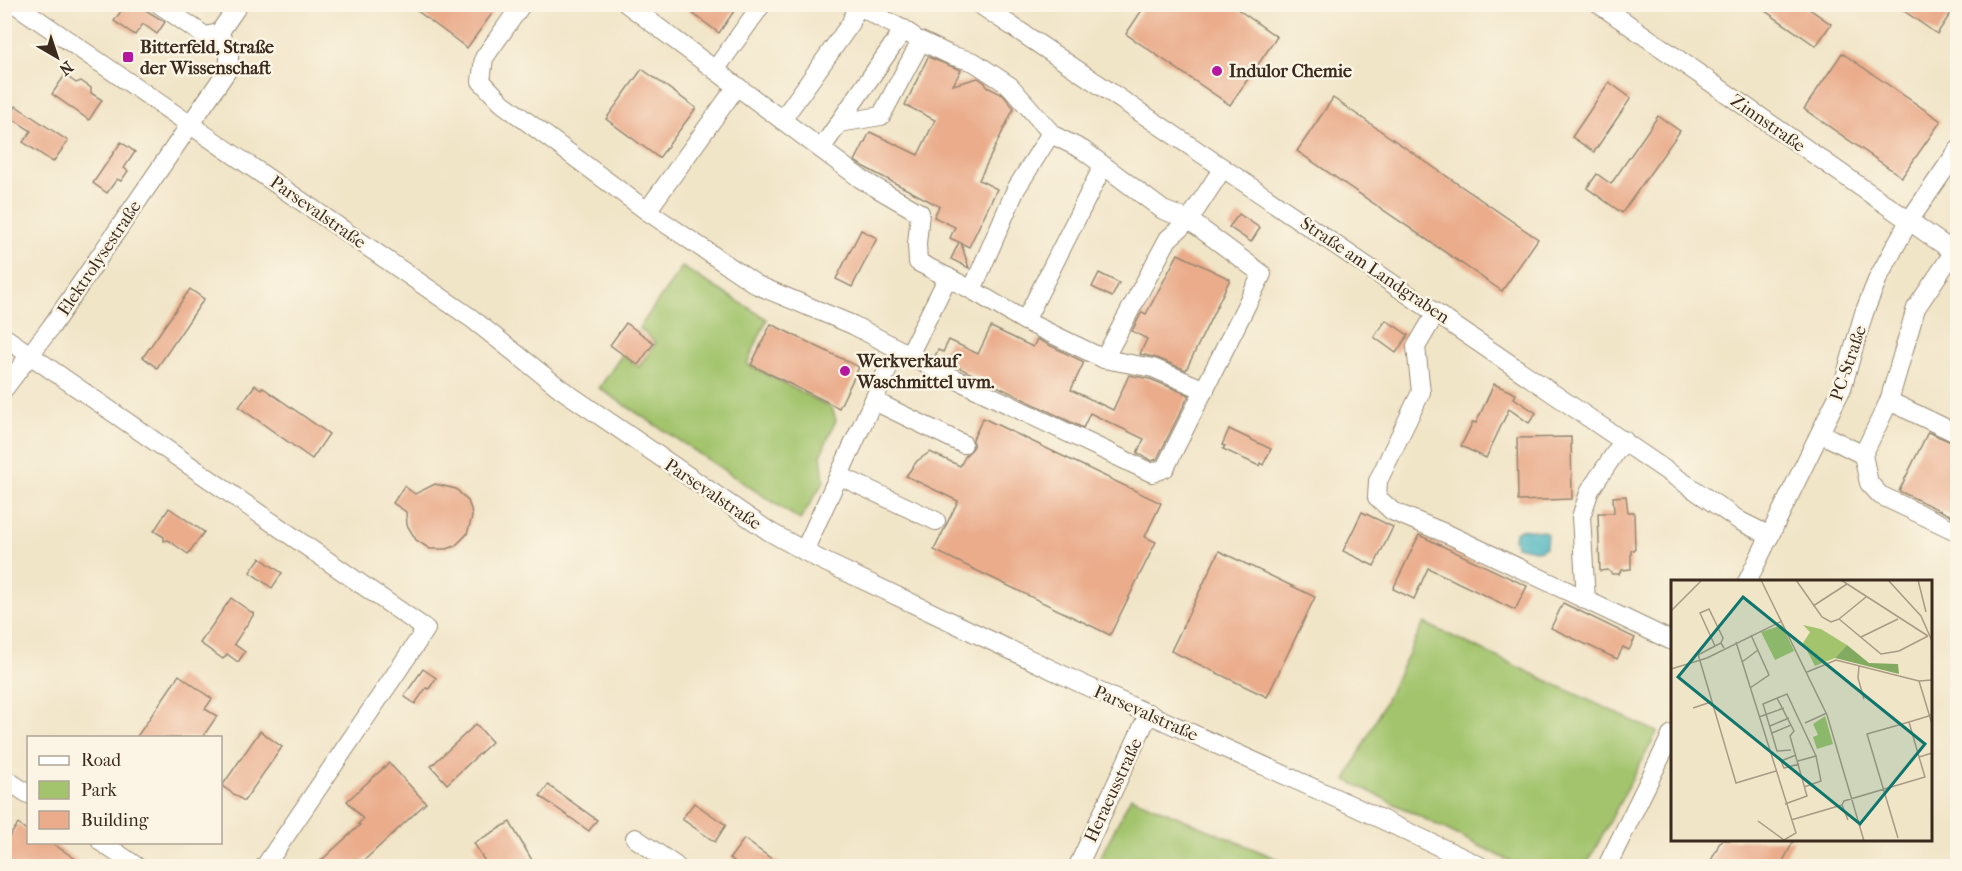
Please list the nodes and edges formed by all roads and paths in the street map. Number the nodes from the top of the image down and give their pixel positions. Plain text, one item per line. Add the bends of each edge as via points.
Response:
1 (15, 4) edge
2 (159, 4) edge
3 (239, 4) edge
4 (522, 4) edge
5 (627, 4) edge
6 (762, 4) edge
7 (857, 4) edge
8 (980, 4) edge
9 (1599, 4) edge
10 (1618, 10) edge
11 (903, 29) junction
12 (219, 33) junction
13 (921, 41) junction
14 (715, 70) junction
15 (738, 86) junction
16 (782, 120) junction
17 (839, 123) junction
18 (189, 124) junction
19 (1051, 133) junction
20 (821, 148) junction
21 (1958, 150) edge
22 (1103, 166) junction
23 (1223, 168) junction
24 (647, 211) junction
25 (1189, 220) junction
26 (1909, 221) junction
27 (1955, 254) edge
28 (948, 277) junction
29 (972, 290) junction
30 (1437, 313) junction
31 (1025, 321) junction
32 (4, 337) edge
33 (31, 354) junction
34 (909, 355) junction
35 (1104, 359) junction
36 (887, 371) dead end
37 (4, 389) edge
38 (1205, 390) junction
39 (874, 401) junction
40 (1889, 401) junction
41 (1820, 433) junction
42 (1958, 434) edge
43 (1624, 440) junction
44 (963, 444) dead end
45 (1863, 455) junction
46 (840, 476) junction
47 (936, 521) dead end
48 (1958, 532) edge
49 (1770, 536) junction
50 (804, 551) junction
51 (1748, 580) edge
52 (1586, 600) junction
53 (1671, 641) edge
54 (1149, 713) junction
55 (1671, 736) edge
56 (4, 778) edge
57 (27, 793) edge
58 (635, 838) dead end
59 (102, 844) edge
60 (136, 867) edge
61 (265, 867) edge
62 (676, 867) edge
63 (1078, 867) edge
64 (1480, 867) edge
65 (1607, 867) edge

1 - 18 street, Parsevalstraße
2 - 12 street via 205,36
3 - 12 street
4 - 24 street via 484,58 481,81 502,103
5 - 14 street
6 - 14 street
7 - 11 street
7 - 16 street via 851,23
8 - 23 street, Straße am Landgraben
9 - 10 street, Zinnstraße
10 - 26 street, Zinnstraße
11 - 13 street
11 - 17 street
12 - 18 street, Elektrolysestraße via 228,51 229,68
13 - 17 street via 881,116
13 - 19 street via 974,62 1010,86
14 - 15 street
15 - 16 street
15 - 24 street
16 - 20 street
17 - 20 street
18 - 33 street, Elektrolysestraße
18 - 50 street, Parsevalstraße via 471,318 561,389 749,519
19 - 22 street
19 - 29 street via 1016,189
20 - 28 street via 861,179 920,213 918,262
21 - 26 street, PC-Straße
22 - 25 street via 1163,210
22 - 31 street
23 - 25 street
23 - 30 street, Straße am Landgraben
24 - 34 street via 757,285 853,325
25 - 35 street via 1168,239
25 - 38 street via 1262,274
26 - 27 street, Zinnstraße
26 - 41 street, PC-Straße via 1870,296 1849,368
27 - 40 street via 1916,308
28 - 29 street
28 - 34 street
29 - 31 street
30 - 43 street, Straße am Landgraben
30 - 52 street via 1416,347 1421,392 1378,481 1377,497 1392,511
31 - 35 street
32 - 33 street
33 - 37 street, Elektrolysestraße
33 - 61 street via 426,629
34 - 38 street via 1152,472 1166,468
35 - 38 street via 1153,368
36 - 39 street
39 - 44 street
39 - 46 street
40 - 42 street
40 - 45 street
41 - 45 street
41 - 49 street, PC-Straße
43 - 49 street, Straße am Landgraben via 1740,520
43 - 52 street via 1590,490 1581,517
45 - 48 street via 1869,483 1880,495
46 - 47 street
46 - 50 street
49 - 51 street, PC-Straße
50 - 54 street, Parsevalstraße
52 - 53 street
54 - 63 street, Heraeusstraße
54 - 64 street, Parsevalstraße
55 - 65 street
56 - 57 street
58 - 62 street
59 - 60 street

